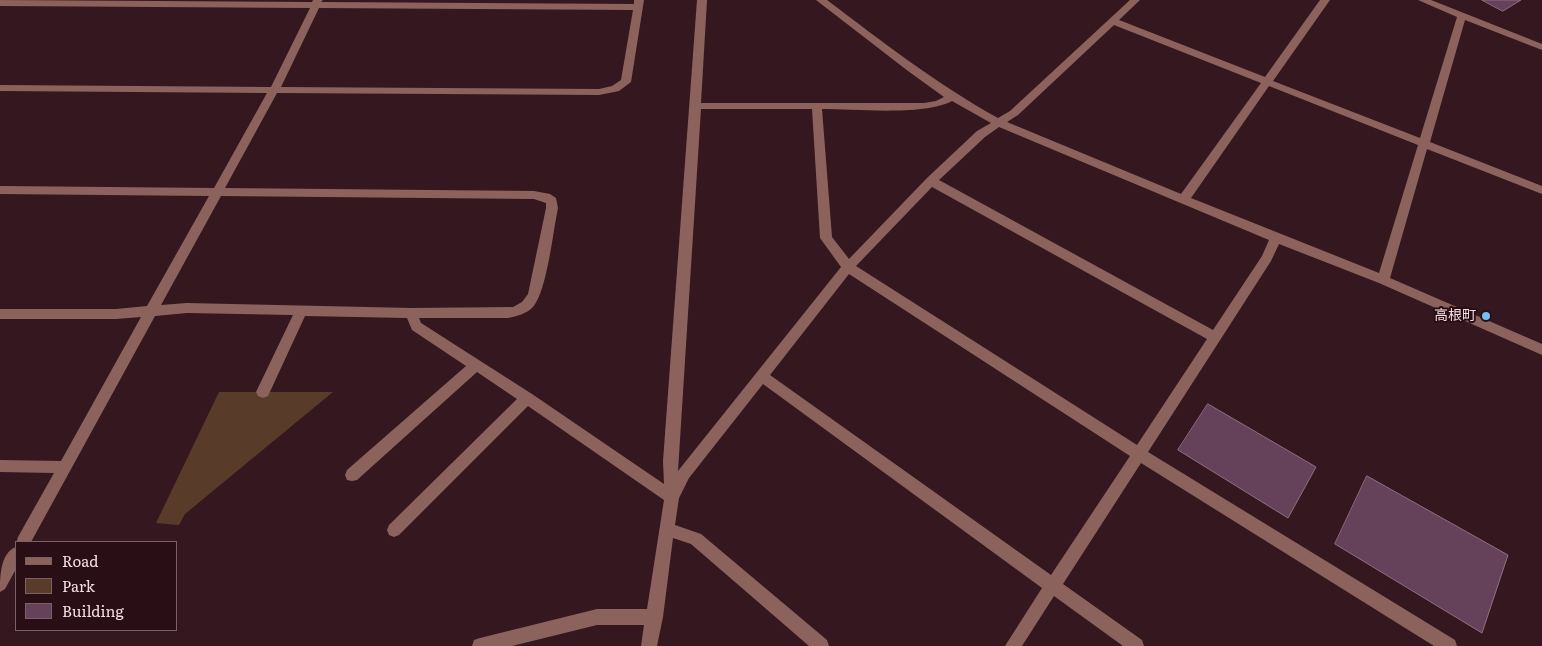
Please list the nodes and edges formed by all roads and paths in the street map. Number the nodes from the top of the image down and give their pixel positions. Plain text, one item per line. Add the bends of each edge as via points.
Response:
1 (702, 0) edge
2 (821, 0) edge
3 (1135, 0) edge
4 (1325, 0) edge
5 (1423, 0) edge
6 (316, 3) edge
7 (639, 3) edge
8 (0, 4) edge
9 (1462, 16) junction
10 (1112, 21) junction
11 (1542, 46) edge
12 (1266, 82) junction
13 (0, 88) edge
14 (275, 88) junction
15 (952, 98) junction
16 (696, 106) junction
17 (817, 107) junction
18 (999, 123) junction
19 (1424, 144) junction
20 (931, 181) junction
21 (0, 190) edge
22 (1542, 190) edge
23 (217, 192) junction
24 (1184, 199) junction
25 (1276, 238) junction
26 (848, 266) junction
27 (1383, 280) junction
28 (151, 311) junction
29 (301, 311) junction
30 (412, 313) junction
31 (0, 314) edge
32 (1215, 337) junction
33 (1542, 350) edge
34 (476, 364) junction
35 (762, 376) junction
36 (263, 392) dead end
37 (527, 398) junction
38 (1140, 455) junction
39 (0, 466) edge
40 (64, 467) junction
41 (352, 475) dead end
42 (672, 497) junction
43 (668, 529) junction
44 (394, 530) dead end
45 (24, 541) edge
46 (15, 556) edge
47 (0, 584) edge
48 (1054, 585) junction
49 (655, 617) junction
50 (480, 646) edge
51 (650, 646) edge
52 (821, 646) edge
53 (1014, 646) edge
54 (1136, 646) edge
55 (1449, 646) edge

1 - 16 street
2 - 15 street
3 - 10 street
4 - 12 street
5 - 9 street
6 - 7 street
6 - 8 street
6 - 14 street
7 - 14 street via 626,82 616,89 599,92
9 - 11 street
9 - 19 street
10 - 12 street
10 - 18 street via 1014,113
12 - 19 street
12 - 24 street
13 - 14 street
14 - 23 street
15 - 17 street via 924,106
15 - 18 street
16 - 17 street
16 - 42 street via 670,461
17 - 26 street via 826,238
18 - 20 street via 981,134
18 - 24 street
19 - 22 street
19 - 27 street
20 - 26 street
20 - 32 street
21 - 23 street
23 - 28 street
23 - 30 street via 534,195 552,201 534,295 522,311
24 - 25 street
25 - 27 street
25 - 32 street via 1267,258
26 - 35 street
26 - 38 street
27 - 33 street
28 - 29 street via 187,308
28 - 31 street
28 - 40 street
29 - 30 street
29 - 36 street
30 - 34 street via 416,326
32 - 38 street
34 - 37 street
34 - 41 street
35 - 42 street via 684,473
35 - 48 street
37 - 42 street
37 - 44 street
38 - 48 street
38 - 55 street
39 - 40 street
40 - 45 street
42 - 43 street
43 - 49 street via 661,559
43 - 52 street via 696,539
46 - 47 street
48 - 53 street
48 - 54 street
49 - 50 street via 597,617
49 - 51 street

